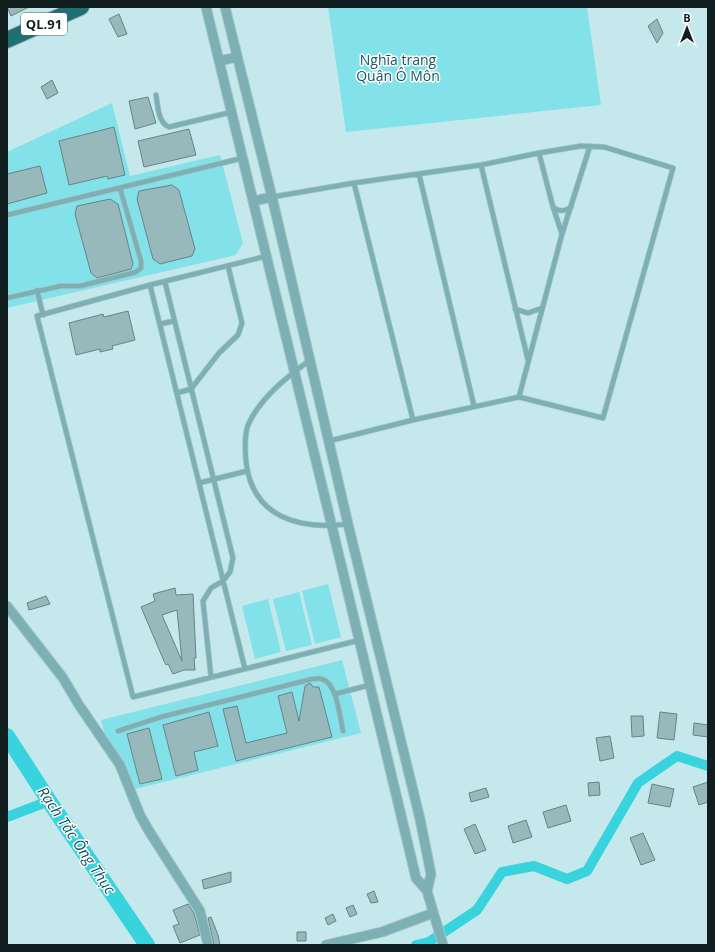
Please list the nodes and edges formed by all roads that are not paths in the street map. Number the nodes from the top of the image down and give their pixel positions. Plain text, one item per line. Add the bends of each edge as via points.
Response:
1 (81, 7) edge
2 (206, 7) edge
3 (225, 7) edge
4 (7, 40) edge
5 (238, 57) junction
6 (219, 61) junction
7 (156, 95) dead end
8 (232, 112) junction
9 (590, 146) junction
10 (539, 154) junction
11 (243, 158) junction
12 (481, 165) junction
13 (419, 174) junction
14 (354, 183) junction
15 (120, 188) junction
16 (272, 197) junction
17 (253, 201) junction
18 (553, 207) junction
19 (571, 207) junction
20 (7, 215) edge
21 (562, 234) junction
22 (266, 256) junction
23 (228, 266) junction
24 (165, 282) junction
25 (150, 285) junction
26 (37, 290) junction
27 (7, 298) edge
28 (542, 308) junction
29 (515, 309) junction
30 (43, 315) junction
31 (174, 321) junction
32 (160, 324) junction
33 (310, 360) junction
34 (528, 360) junction
35 (294, 371) junction
36 (191, 389) junction
37 (177, 393) junction
38 (519, 397) junction
39 (474, 406) junction
40 (413, 420) junction
41 (329, 441) junction
42 (312, 445) junction
43 (247, 470) junction
44 (213, 479) junction
45 (199, 483) junction
46 (348, 524) junction
47 (332, 526) junction
48 (223, 581) junction
49 (7, 606) edge
50 (360, 640) junction
51 (245, 669) junction
52 (211, 677) junction
53 (386, 682) junction
54 (370, 685) junction
55 (335, 694) junction
56 (118, 731) dead end
57 (343, 731) dead end
58 (427, 891) junction
59 (434, 916) junction
60 (208, 945) edge
61 (326, 945) edge
62 (443, 945) edge

1 - 4 highway, QL.91
2 - 6 street
3 - 5 street
5 - 6 street
5 - 16 street
6 - 8 street
7 - 8 lane via 162,122 169,127
8 - 11 street
9 - 10 lane
9 - 19 lane
9 - 38 lane via 612,149 673,168 603,418
10 - 12 lane
10 - 18 lane
11 - 15 lane
11 - 17 street
12 - 13 lane
12 - 29 lane
13 - 14 lane
13 - 39 lane
14 - 16 lane
14 - 40 lane
15 - 20 lane
15 - 26 lane via 141,268 136,272 80,286
16 - 17 street
16 - 33 street
17 - 22 street
18 - 19 lane via 559,211
18 - 21 lane
19 - 21 lane
21 - 28 lane
22 - 23 lane
22 - 35 street
23 - 24 lane
23 - 36 lane via 242,322 241,329 238,336 219,353
24 - 25 lane
24 - 31 lane
25 - 30 lane
25 - 32 lane
26 - 27 lane
26 - 30 lane
28 - 29 lane via 528,313
28 - 34 lane
29 - 34 lane
30 - 52 lane via 37,316 133,697
31 - 32 lane
31 - 36 lane
32 - 37 lane
33 - 35 lane
33 - 41 street
34 - 38 lane
35 - 42 street
35 - 43 lane via 262,402 248,426 245,446
36 - 37 lane
36 - 44 lane
37 - 45 lane
38 - 39 lane
39 - 40 lane
40 - 41 lane
41 - 42 street
41 - 46 street
42 - 47 street
43 - 44 lane
43 - 47 lane via 257,495 274,512 291,522
44 - 45 lane
44 - 48 lane via 232,558 230,572
45 - 48 lane
46 - 47 lane
46 - 53 street
47 - 50 street
48 - 51 lane
48 - 52 lane via 211,588 203,601
49 - 60 street via 64,678 79,705 120,765 140,815 200,911
50 - 51 lane
50 - 54 street
51 - 52 lane
53 - 54 street
53 - 58 street via 431,874
54 - 55 lane
54 - 58 street via 416,878
55 - 56 lane via 328,682 312,679 169,715
55 - 57 lane
58 - 59 street
59 - 61 street
59 - 62 street

